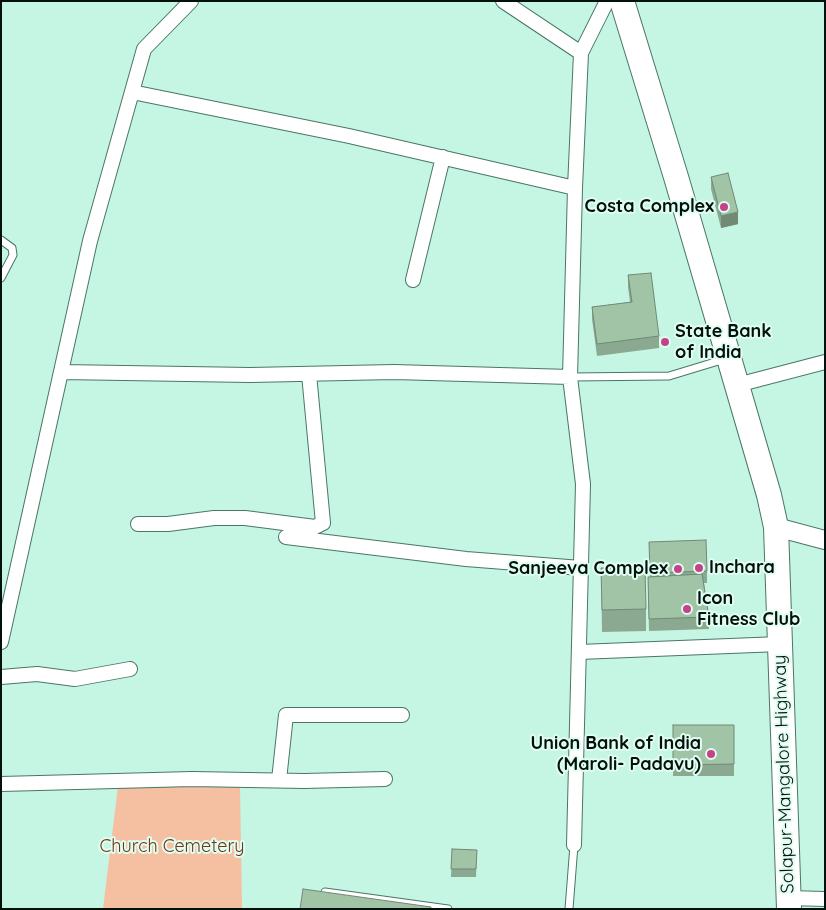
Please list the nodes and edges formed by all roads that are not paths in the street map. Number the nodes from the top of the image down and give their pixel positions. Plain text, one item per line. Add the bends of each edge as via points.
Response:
1 (191, 1) edge
2 (503, 1) edge
3 (607, 1) edge
4 (622, 1) edge
5 (581, 53) junction
6 (132, 92) junction
7 (443, 157) junction
8 (575, 188) junction
9 (1, 240) edge
10 (1, 278) edge
11 (413, 280) dead end
12 (729, 358) junction
13 (825, 362) edge
14 (61, 372) junction
15 (309, 374) junction
16 (570, 377) junction
17 (737, 385) junction
18 (138, 524) dead end
19 (776, 527) junction
20 (286, 537) dead end
21 (825, 540) edge
22 (581, 568) junction
23 (1, 642) edge
24 (780, 644) junction
25 (579, 652) junction
26 (130, 669) dead end
27 (1, 677) edge
28 (402, 715) dead end
29 (385, 779) dead end
30 (279, 780) junction
31 (1, 784) edge
32 (574, 844) joint
33 (320, 892) edge
34 (825, 899) edge
35 (789, 904) edge
36 (448, 909) edge
37 (569, 909) edge

1 - 6 street via 144,49
2 - 5 street
3 - 5 street
4 - 12 highway, Solapur-Mangalore Highway
5 - 8 street
6 - 7 street
6 - 14 street via 90,241
7 - 8 street
7 - 11 street
8 - 16 street
9 - 10 lane via 12,248 13,255
12 - 16 lane via 669,376
12 - 17 highway, Solapur-Mangalore Highway
13 - 17 street
14 - 15 street
14 - 23 street
15 - 16 street via 394,372
15 - 18 street via 323,523 315,527 245,518 214,518
16 - 22 street via 583,484
17 - 19 highway, Solapur-Mangalore Highway
19 - 21 street
19 - 24 highway, Solapur-Mangalore Highway
20 - 22 street via 466,560
22 - 25 street
24 - 25 street
24 - 35 highway, Solapur-Mangalore Highway
25 - 32 street
26 - 27 street via 76,679 37,674
28 - 30 street via 286,715
29 - 30 street
30 - 31 street via 192,778
32 - 37 lane
33 - 36 lane
34 - 35 street

